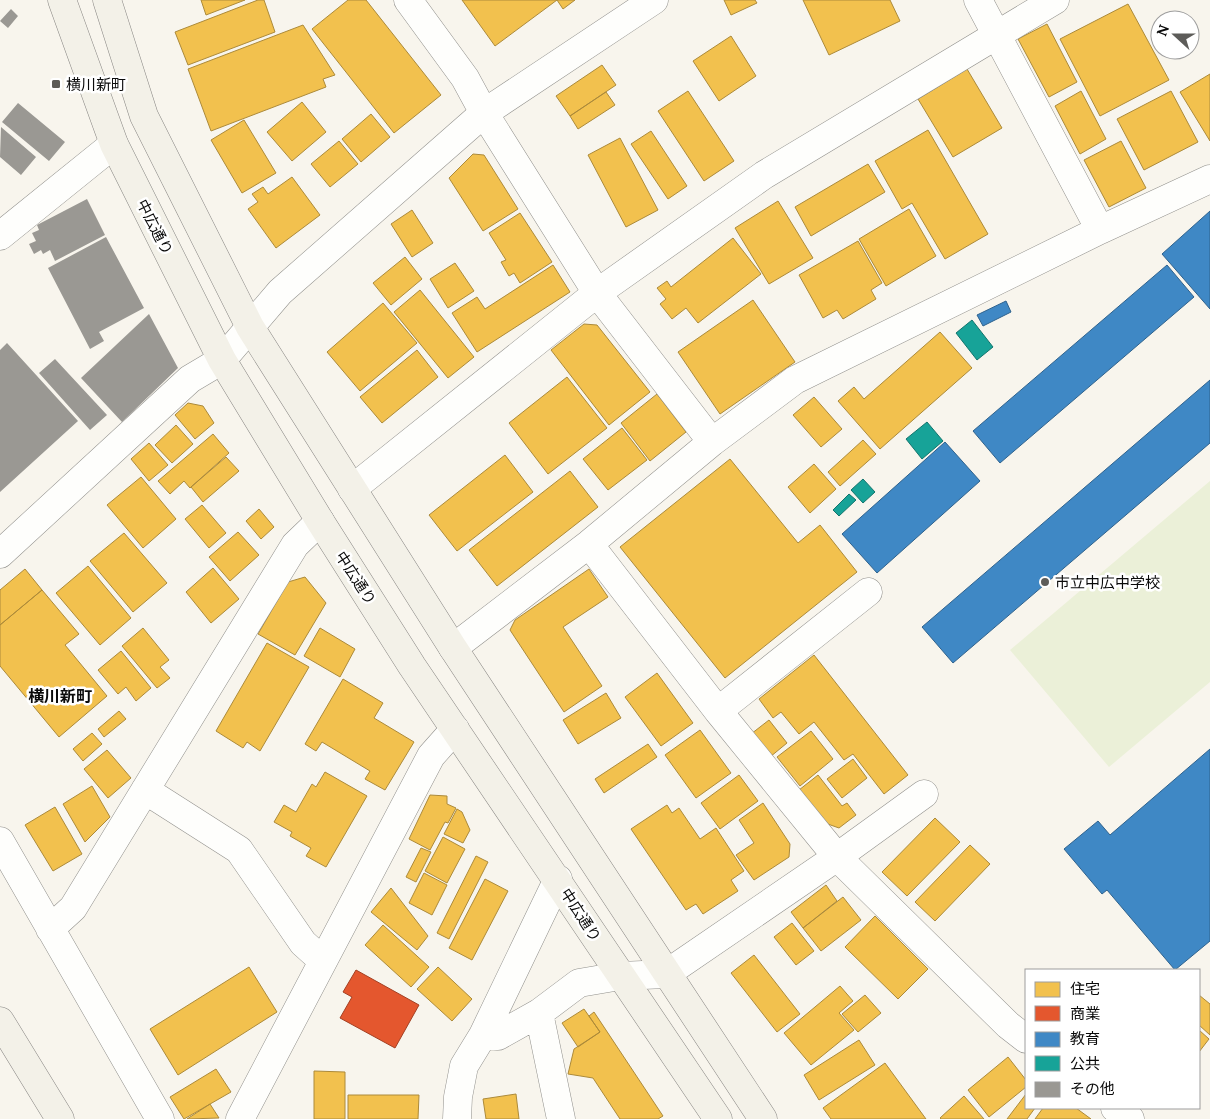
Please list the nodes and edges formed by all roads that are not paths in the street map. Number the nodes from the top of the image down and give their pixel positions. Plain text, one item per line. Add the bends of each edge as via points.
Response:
1 (62, 0) edge
2 (107, 0) edge
3 (408, 0) edge
4 (654, 0) edge
5 (978, 0) edge
6 (1055, 0) edge
7 (996, 37) junction
8 (484, 113) junction
9 (114, 144) junction
10 (1210, 179) edge
11 (1100, 230) junction
12 (0, 236) edge
13 (597, 293) junction
14 (250, 327) junction
15 (222, 360) junction
16 (712, 442) junction
17 (352, 490) junction
18 (320, 521) junction
19 (589, 544) junction
20 (0, 554) edge
21 (868, 592) dead end
22 (453, 648) junction
23 (718, 711) junction
24 (454, 729) junction
25 (145, 790) junction
26 (924, 794) dead end
27 (0, 842) edge
28 (837, 857) junction
29 (558, 879) junction
30 (50, 929) junction
31 (323, 961) junction
32 (666, 974) junction
33 (620, 976) junction
34 (539, 1013) junction
35 (0, 1021) edge
36 (482, 1035) junction
37 (1025, 1038) edge
38 (1116, 1109) edge
39 (60, 1119) edge
40 (160, 1119) edge
41 (240, 1119) edge
42 (457, 1119) edge
43 (560, 1119) edge
44 (718, 1119) edge
45 (763, 1119) edge
46 (1130, 1119) edge

1 - 9 street, 中広通り
2 - 14 street via 144,116
3 - 8 street via 465,78
4 - 8 street
5 - 7 street
6 - 7 street
7 - 11 street
7 - 13 street via 764,175
8 - 13 street
8 - 14 street via 280,292
9 - 12 street
9 - 15 street, 中広通り
10 - 11 street
11 - 16 street via 795,380
13 - 16 street
13 - 17 street
14 - 15 street
14 - 17 street
15 - 18 street, 中広通り
15 - 20 street via 190,379
16 - 19 street
17 - 22 street
18 - 24 street, 中広通り
18 - 25 street via 295,545
19 - 22 street
19 - 23 street
21 - 23 street
22 - 32 street
23 - 28 street
24 - 29 street, 中広通り
24 - 31 street via 431,756
25 - 30 street via 73,908
25 - 31 street via 239,850 302,943
26 - 28 street
27 - 30 street
28 - 32 street
28 - 37 street
29 - 33 street, 中広通り
29 - 36 street
30 - 40 street
31 - 41 street
32 - 33 street
32 - 45 street
33 - 34 street via 579,983
33 - 44 street, 中広通り
34 - 36 street via 498,1036
34 - 43 street
35 - 39 street
36 - 42 street via 464,1066
38 - 46 street

